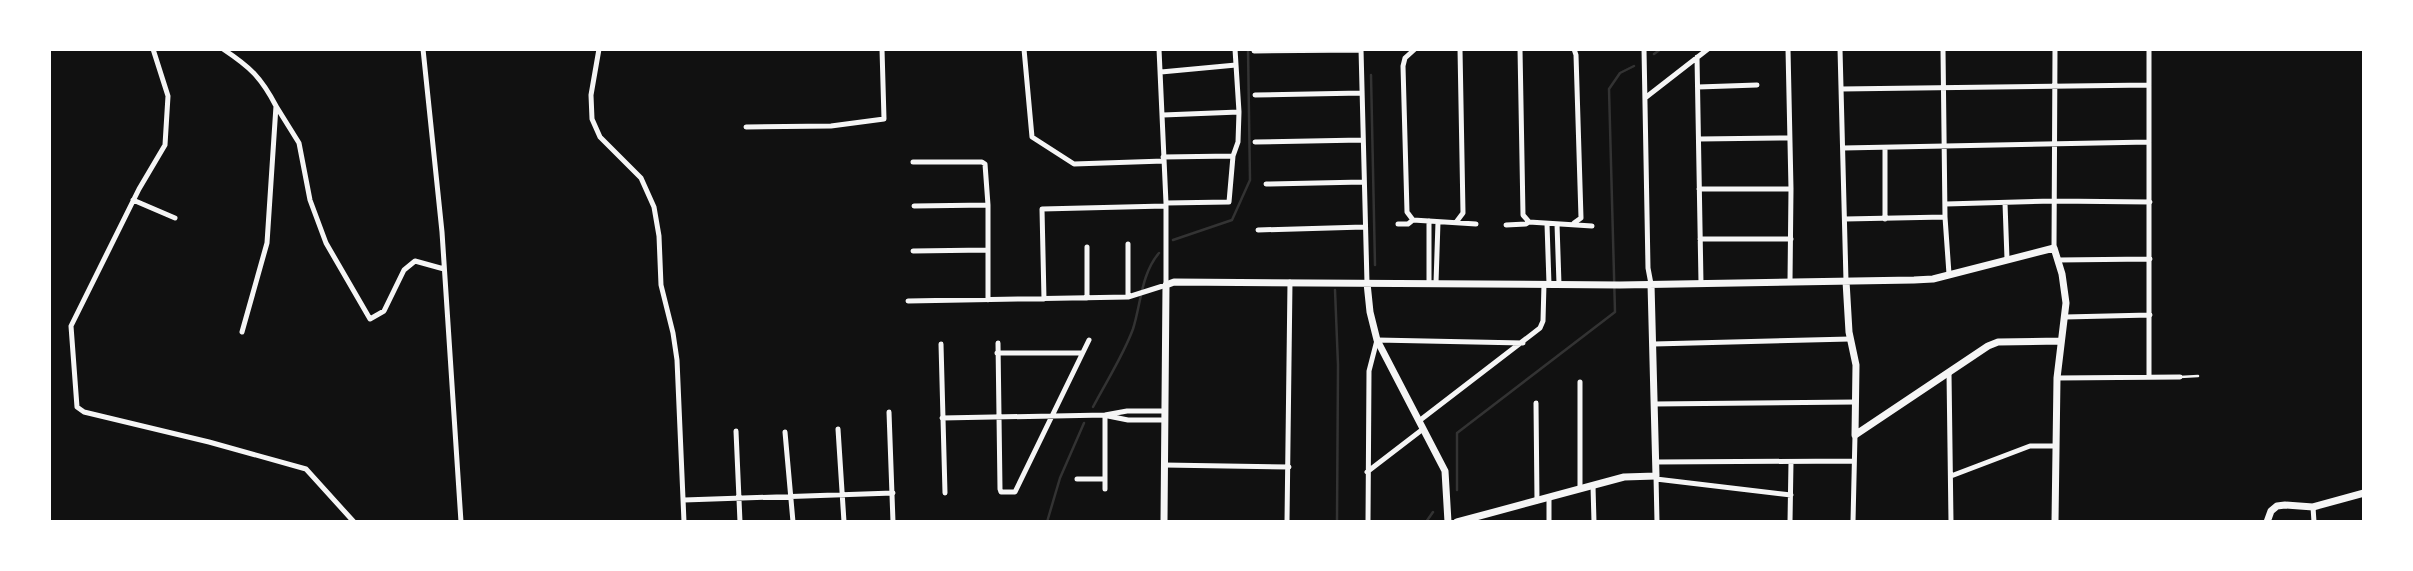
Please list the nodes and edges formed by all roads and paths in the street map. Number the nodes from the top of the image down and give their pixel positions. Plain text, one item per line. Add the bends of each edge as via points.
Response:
1 (153, 49) edge
2 (223, 49) edge
3 (423, 49) edge
4 (599, 49) edge
5 (882, 49) edge
6 (1024, 49) edge
7 (1159, 49) edge
8 (1235, 49) edge
9 (1361, 49) edge
10 (1415, 49) edge
11 (1460, 49) edge
12 (1520, 49) edge
13 (1574, 49) edge
14 (1644, 49) edge
15 (1708, 49) edge
16 (1788, 49) edge
17 (1840, 49) edge
18 (1943, 49) edge
19 (2056, 49) edge
20 (2149, 49) edge
21 (1254, 51) dead end
22 (1697, 57) junction
23 (1236, 65) junction
24 (1161, 72) junction
25 (1757, 85) dead end
26 (2055, 85) junction
27 (2149, 85) junction
28 (1698, 87) junction
29 (1943, 87) junction
30 (1841, 89) junction
31 (1362, 93) junction
32 (1255, 95) dead end
33 (1645, 97) junction
34 (276, 106) junction
35 (1239, 112) junction
36 (1163, 115) junction
37 (746, 127) dead end
38 (1789, 138) junction
39 (1699, 139) junction
40 (1362, 140) junction
41 (1255, 142) dead end
42 (2149, 142) junction
43 (2055, 143) junction
44 (1944, 146) junction
45 (1843, 148) junction
46 (1885, 148) junction
47 (1233, 156) junction
48 (1163, 159) junction
49 (913, 162) dead end
50 (1363, 182) junction
51 (1266, 184) dead end
52 (1699, 189) junction
53 (1791, 189) junction
54 (134, 200) junction
55 (2054, 201) junction
56 (2150, 202) junction
57 (2005, 203) junction
58 (1165, 204) junction
59 (1946, 204) junction
60 (988, 205) junction
61 (914, 206) dead end
62 (1945, 217) junction
63 (175, 218) dead end
64 (1844, 219) junction
65 (1885, 219) junction
66 (1413, 220) junction
67 (1429, 221) junction
68 (1457, 221) junction
69 (1438, 222) junction
70 (1530, 222) junction
71 (1398, 223) dead end
72 (1476, 223) dead end
73 (1574, 223) junction
74 (1547, 224) junction
75 (1557, 224) junction
76 (1506, 225) dead end
77 (1592, 226) dead end
78 (1364, 227) junction
79 (1258, 230) dead end
80 (1700, 239) junction
81 (1791, 239) junction
82 (1128, 244) dead end
83 (1087, 247) dead end
84 (2054, 248) junction
85 (987, 250) junction
86 (913, 251) dead end
87 (2007, 259) junction
88 (2150, 259) junction
89 (2058, 260) junction
90 (444, 269) junction
91 (1949, 274) junction
92 (1790, 281) junction
93 (1846, 281) junction
94 (1290, 282) junction
95 (1367, 283) junction
96 (1433, 283) junction
97 (1701, 283) junction
98 (1547, 284) junction
99 (1559, 284) junction
100 (1651, 284) junction
101 (1166, 285) junction
102 (1087, 298) junction
103 (1128, 298) junction
104 (1044, 299) junction
105 (988, 300) junction
106 (908, 301) dead end
107 (2150, 316) junction
108 (2065, 317) junction
109 (242, 332) dead end
110 (1850, 339) junction
111 (1089, 340) dead end
112 (1377, 340) junction
113 (2061, 341) junction
114 (1523, 343) junction
115 (941, 344) dead end
116 (998, 344) dead end
117 (1654, 344) junction
118 (998, 353) junction
119 (1082, 353) junction
120 (1949, 373) junction
121 (2149, 376) junction
122 (2199, 376) dead end
123 (2180, 377) joint
124 (2057, 378) junction
125 (1580, 382) dead end
126 (1856, 402) junction
127 (1536, 403) dead end
128 (1654, 404) junction
129 (1164, 411) junction
130 (889, 412) dead end
131 (1105, 415) junction
132 (1052, 416) junction
133 (998, 417) junction
134 (942, 418) junction
135 (1164, 420) junction
136 (1419, 421) junction
137 (838, 429) dead end
138 (1423, 429) junction
139 (736, 431) dead end
140 (785, 432) dead end
141 (1855, 435) junction
142 (2056, 446) junction
143 (1854, 461) junction
144 (1656, 462) junction
145 (1791, 462) junction
146 (1164, 465) junction
147 (1289, 467) junction
148 (1367, 472) junction
149 (1951, 476) junction
150 (1656, 477) junction
151 (1077, 479) dead end
152 (1105, 479) junction
153 (1593, 486) junction
154 (1105, 489) dead end
155 (1580, 489) junction
156 (893, 493) junction
157 (945, 493) dead end
158 (2364, 493) edge
159 (842, 494) junction
160 (791, 495) junction
161 (1791, 495) junction
162 (739, 497) junction
163 (1549, 498) junction
164 (684, 500) junction
165 (1537, 501) junction
166 (2314, 507) junction
167 (354, 522) edge
168 (461, 522) edge
169 (684, 522) edge
170 (740, 522) edge
171 (793, 522) edge
172 (844, 522) edge
173 (893, 522) edge
174 (1164, 522) edge
175 (1287, 522) edge
176 (1368, 522) edge
177 (1448, 522) edge
178 (1457, 522) edge
179 (1549, 522) edge
180 (1594, 522) edge
181 (1657, 522) edge
182 (1790, 522) edge
183 (1853, 522) edge
184 (1951, 522) edge
185 (2055, 522) edge
186 (2267, 522) edge
187 (2314, 522) edge

1 - 54 street via 168,96 165,145
2 - 34 street via 250,67
3 - 90 street
4 - 164 street via 592,119 600,137 641,178 654,207 661,285 677,360
5 - 37 street via 884,119 831,126
6 - 48 street via 1032,137 1074,164
7 - 24 street
8 - 23 street
9 - 21 street
9 - 31 street
10 - 66 street via 1403,66 1407,212
11 - 68 street via 1463,213
12 - 70 street via 1523,215
13 - 73 street via 1581,218
14 - 33 street
15 - 22 street
16 - 38 street
17 - 30 street
18 - 29 street
19 - 26 street
20 - 27 street
22 - 28 street
22 - 33 street
23 - 24 street
23 - 35 street
24 - 36 street
25 - 28 street
26 - 27 street
26 - 29 street
26 - 43 street
27 - 42 street
28 - 39 street
29 - 30 street
29 - 44 street
30 - 45 street
31 - 32 street
31 - 40 street
33 - 100 street
34 - 90 street via 299,143 310,200 326,243 370,319 384,311 404,270 415,261
34 - 109 street via 267,243
35 - 36 street
35 - 47 street
36 - 48 street
38 - 39 street
38 - 53 street
39 - 52 street
40 - 41 street
40 - 50 street
42 - 43 street
42 - 56 street
43 - 44 street
43 - 55 street
44 - 46 street
44 - 59 street
45 - 46 street
45 - 64 street
46 - 65 street
47 - 48 street
47 - 58 street via 1229,202
48 - 58 street
49 - 60 street via 984,163
50 - 51 street
50 - 78 street
52 - 53 street
52 - 80 street
53 - 81 street
54 - 63 street
54 - 167 street via 71,326 77,407 306,469
55 - 56 street
55 - 57 street
55 - 84 street
56 - 88 street
57 - 59 street
57 - 87 street
58 - 101 street
58 - 104 street via 1042,209
59 - 62 street
60 - 61 street
60 - 85 street
62 - 65 street
62 - 91 street
64 - 65 street
64 - 93 street
66 - 67 street
66 - 71 street
67 - 69 street
67 - 96 street
68 - 69 street
68 - 72 street
69 - 96 street
70 - 74 street
70 - 76 street
73 - 75 street
73 - 77 street
74 - 75 street
74 - 98 street
75 - 99 street
78 - 79 street
78 - 95 street
80 - 81 street
80 - 97 street
81 - 92 street
82 - 103 street
83 - 102 street
84 - 87 street
84 - 89 street
85 - 86 street
85 - 105 street
87 - 91 street
88 - 89 street
88 - 107 street
89 - 108 street via 2065,288
90 - 168 street
91 - 93 street via 1933,279
92 - 93 street
92 - 97 street
93 - 110 street
94 - 95 street
94 - 101 street
94 - 147 street
95 - 96 street
95 - 112 street
96 - 98 street
97 - 100 street
98 - 99 street
98 - 114 street via 1543,321
99 - 100 street
100 - 117 street
101 - 103 street
101 - 129 street
102 - 103 street
102 - 104 street
104 - 105 street
105 - 106 street
107 - 108 street
107 - 121 street
108 - 113 street
110 - 117 street
110 - 126 street via 1856,365
111 - 119 street
112 - 114 street
112 - 136 street
112 - 148 street via 1369,371
113 - 120 street via 1998,342
113 - 124 street
114 - 136 street
115 - 134 street
116 - 118 street
117 - 128 street
118 - 119 street
118 - 133 street
119 - 132 street
120 - 141 street
120 - 149 street
121 - 123 street
121 - 124 street
122 - 123 lane
124 - 142 street
125 - 155 street
126 - 128 street
126 - 141 street
127 - 165 street
128 - 144 street
129 - 131 street
129 - 135 street
130 - 156 street
131 - 132 street
131 - 135 street
131 - 152 street
132 - 133 street
132 - 133 street via 1014,492 1001,492
133 - 134 street
134 - 157 street
135 - 146 street
136 - 138 street
137 - 159 street
138 - 148 street
138 - 177 street via 1446,471
139 - 162 street
140 - 160 street
141 - 143 street
142 - 149 street via 2030,446
142 - 185 street
143 - 145 street
143 - 183 street
144 - 145 street
144 - 150 street
145 - 161 street
146 - 147 street
146 - 174 street
147 - 175 street
148 - 176 street
149 - 184 street
150 - 153 street via 1624,477
150 - 161 street
150 - 181 street
151 - 152 street
152 - 154 street
153 - 155 street
153 - 180 street
155 - 163 street
156 - 159 street
156 - 173 street
158 - 166 street
159 - 160 street
159 - 172 street
160 - 162 street
160 - 171 street
161 - 182 street
162 - 164 street
162 - 170 street
163 - 165 street
163 - 179 street
164 - 169 street
165 - 178 street
166 - 186 street via 2277,506
166 - 187 street

